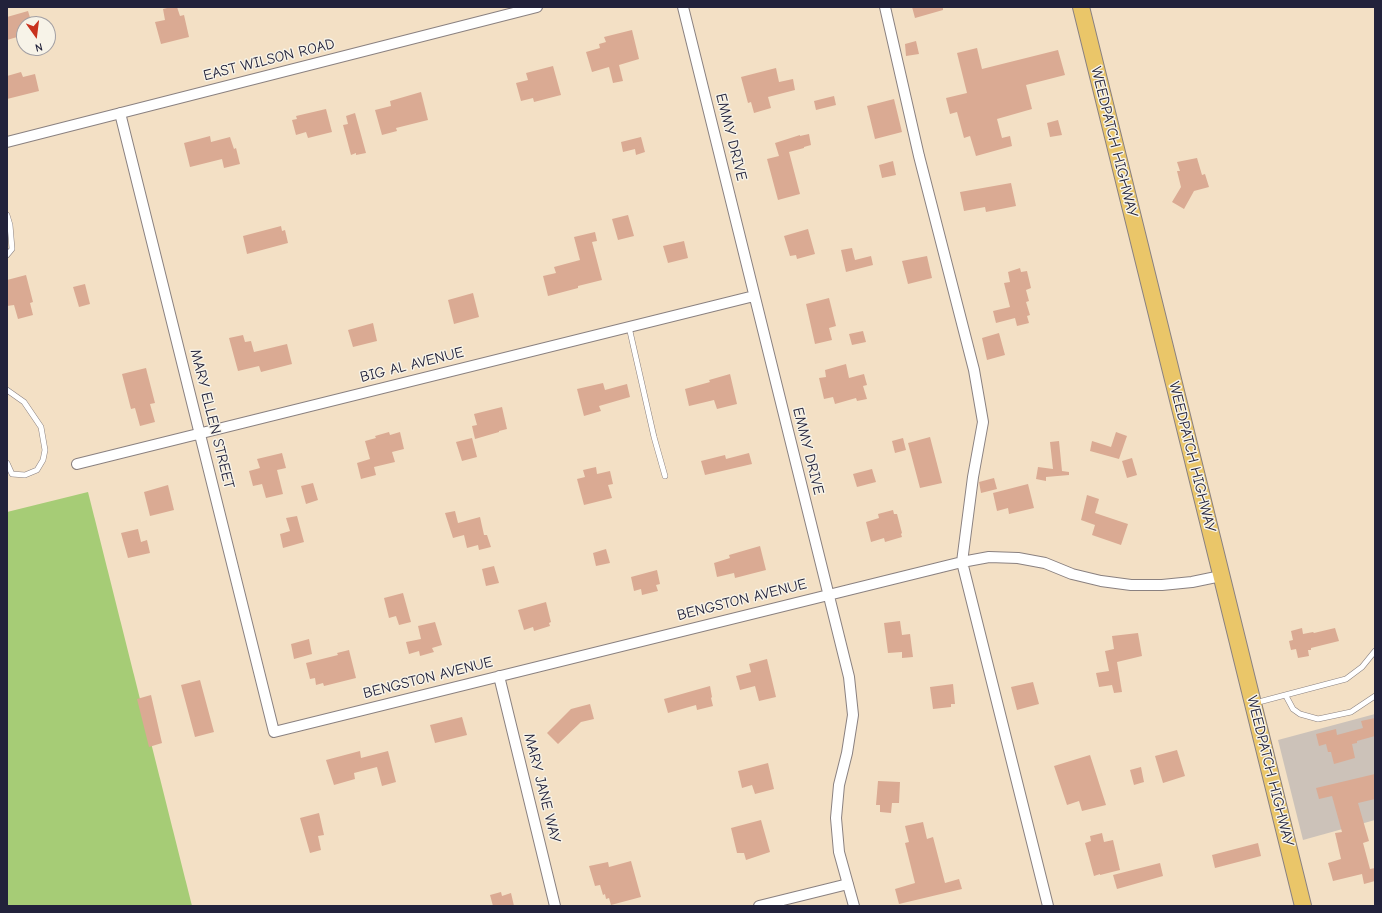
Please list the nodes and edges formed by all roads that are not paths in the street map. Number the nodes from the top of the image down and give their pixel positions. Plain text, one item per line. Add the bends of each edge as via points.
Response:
1 (536, 7) edge
2 (683, 7) edge
3 (886, 7) edge
4 (1081, 7) edge
5 (120, 113) junction
6 (7, 142) edge
7 (7, 215) edge
8 (7, 255) edge
9 (754, 296) junction
10 (629, 327) junction
11 (7, 390) edge
12 (200, 433) junction
13 (7, 463) edge
14 (77, 464) dead end
15 (665, 476) dead end
16 (962, 562) junction
17 (1221, 576) junction
18 (828, 595) junction
19 (1375, 651) edge
20 (499, 676) junction
21 (1286, 696) junction
22 (1375, 696) edge
23 (1253, 704) junction
24 (274, 732) joint
25 (848, 884) junction
26 (555, 906) edge
27 (759, 906) edge
28 (854, 906) edge
29 (1048, 906) edge
30 (1303, 906) edge

1 - 5 street, EAST WILSON ROAD
2 - 9 street, EMMY DRIVE
3 - 16 street via 919,156 974,370 983,422
4 - 17 main road, WEEDPATCH HIGHWAY
5 - 6 street, EAST WILSON ROAD
5 - 12 street, MARY ELLEN STREET
7 - 8 lane via 12,249
9 - 10 street, BIG AL AVENUE
9 - 18 street, EMMY DRIVE
10 - 12 street, BIG AL AVENUE
10 - 15 lane
11 - 13 lane via 24,402 40,427 45,450 37,470 25,475 12,474
12 - 14 street, BIG AL AVENUE
12 - 24 street, MARY ELLEN STREET
16 - 17 street, BENGSTON AVENUE via 989,557 1018,558 1046,563 1072,574 1101,581 1131,585 1192,582
16 - 18 street, BENGSTON AVENUE
16 - 29 street
17 - 23 main road, WEEDPATCH HIGHWAY
18 - 20 street, BENGSTON AVENUE
18 - 25 street, EMMY DRIVE via 849,677 853,715 839,785 836,818 839,852
19 - 21 lane via 1362,667 1346,680
20 - 24 street, BENGSTON AVENUE
20 - 26 street, MARY JANE WAY
21 - 22 lane via 1293,710 1318,719 1351,712
21 - 23 lane
23 - 30 main road, WEEDPATCH HIGHWAY
25 - 27 street
25 - 28 street, EMMY DRIVE

